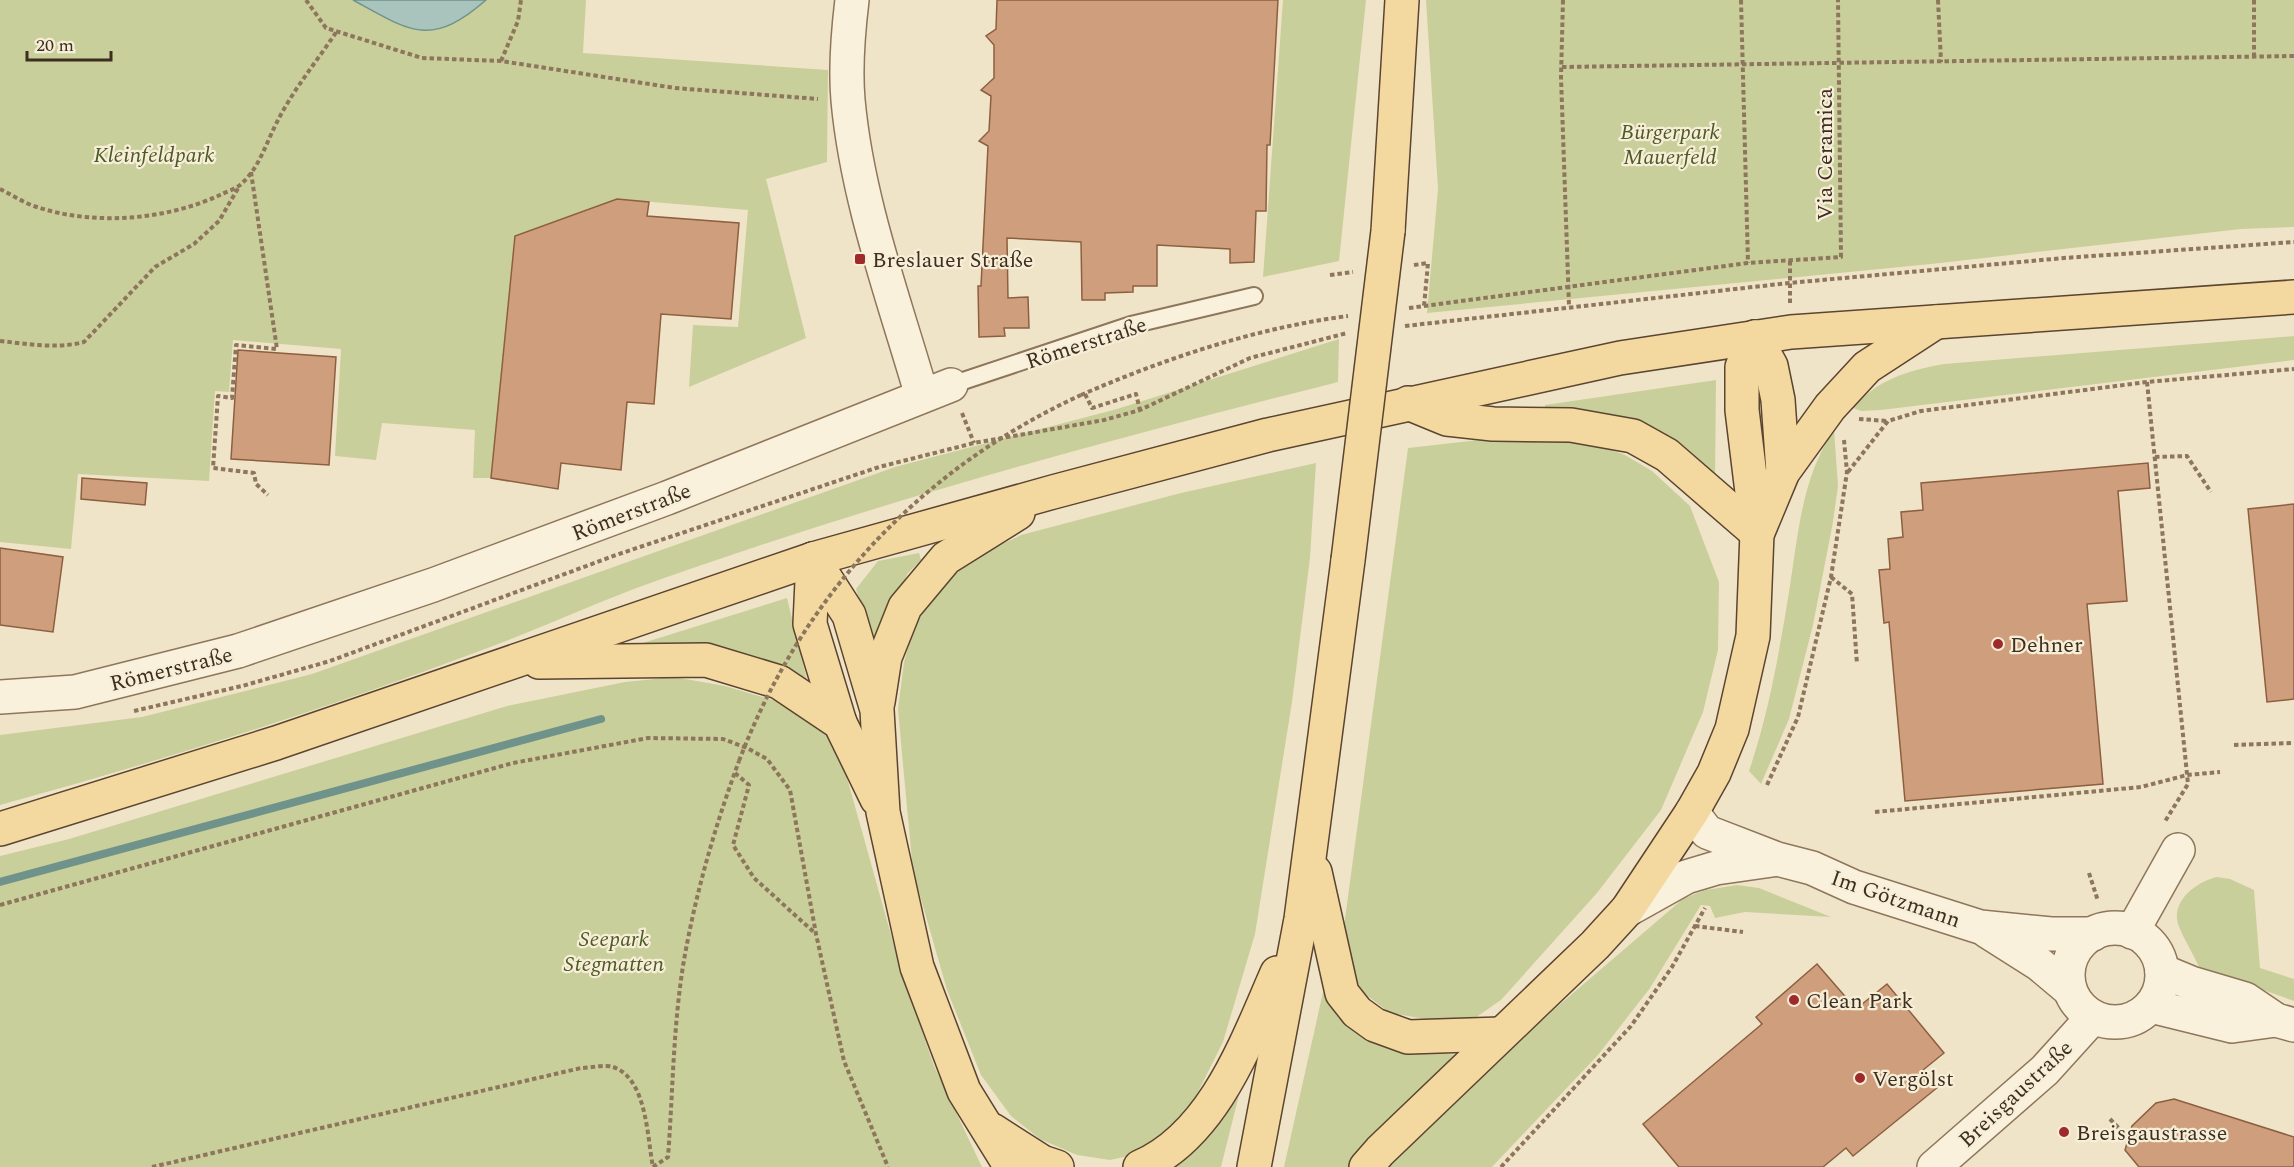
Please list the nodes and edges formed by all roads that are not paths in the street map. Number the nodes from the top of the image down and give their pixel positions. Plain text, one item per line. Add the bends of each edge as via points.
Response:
1 (852, 0) edge
2 (1402, 0) edge
3 (1254, 296) dead end
4 (2294, 297) edge
5 (1939, 320) junction
6 (1755, 337) junction
7 (936, 391) junction
8 (1408, 404) junction
9 (1783, 472) junction
10 (1053, 492) junction
11 (1757, 533) junction
12 (813, 559) junction
13 (510, 662) junction
14 (0, 697) edge
15 (877, 710) junction
16 (840, 723) junction
17 (883, 812) junction
18 (1692, 812) junction
19 (0, 829) edge
20 (2171, 837) road end
21 (1310, 852) junction
22 (1777, 859) junction
23 (1812, 868) junction
24 (1627, 910) junction
25 (1301, 919) junction
26 (1980, 927) junction
27 (2132, 932) junction
28 (2093, 934) junction
29 (2162, 971) junction
30 (2070, 990) junction
31 (2151, 1006) junction
32 (2093, 1017) junction
33 (2285, 1023) edge
34 (1501, 1034) junction
35 (988, 1127) junction
36 (1011, 1167) edge
37 (1057, 1167) edge
38 (1140, 1167) edge
39 (1254, 1167) edge
40 (1366, 1167) edge
41 (1934, 1167) edge

1 - 7 street via 846,43 848,100 864,189
2 - 21 main road, bridge via 1388,231
3 - 7 lane, Römerstraße via 1131,326
4 - 5 main road
5 - 6 main road
5 - 9 main road via 1868,367 1830,407
6 - 8 main road via 1620,358
6 - 9 main road via 1771,366 1779,400
6 - 11 main road via 1742,367 1742,410
7 - 14 street, Römerstraße via 445,581 238,651 75,692
8 - 10 main road via 1268,435
8 - 11 main road via 1447,419 1572,425 1633,436 1667,454
9 - 11 main road
10 - 12 main road
10 - 15 main road via 946,558 905,607 885,657
11 - 18 main road via 1753,636 1738,708 1719,762
12 - 13 main road
12 - 15 main road via 849,615
12 - 16 main road via 810,624
13 - 16 main road via 706,660 779,682
13 - 19 main road via 276,743
15 - 17 main road
16 - 17 main road
17 - 35 main road via 917,967 964,1090
18 - 22 street via 1707,832
18 - 23 street via 1719,816 1745,827
18 - 24 main road
20 - 27 street
21 - 25 main road
21 - 34 main road via 1342,993 1357,1012 1375,1025 1408,1037
22 - 23 street
22 - 24 street via 1716,868 1686,878
23 - 26 street, Im Götzmann via 1854,886
24 - 34 main road
25 - 38 main road via 1238,1062 1205,1113 1166,1153
25 - 39 main road
26 - 28 street, Im Götzmann
26 - 30 street, Im Götzmann via 2039,964
27 - 28 street, Im Götzmann via 2119,928
27 - 29 street via 2153,947
28 - 30 street via 2082,942 2072,958
29 - 31 street via 2162,983
29 - 33 street via 2245,999
30 - 32 street, Im Götzmann
31 - 32 street via 2124,1022
31 - 33 street via 2232,1026
32 - 41 street, Breisgaustraße via 2045,1070
34 - 40 main road
35 - 36 main road
35 - 37 main road via 1042,1162

